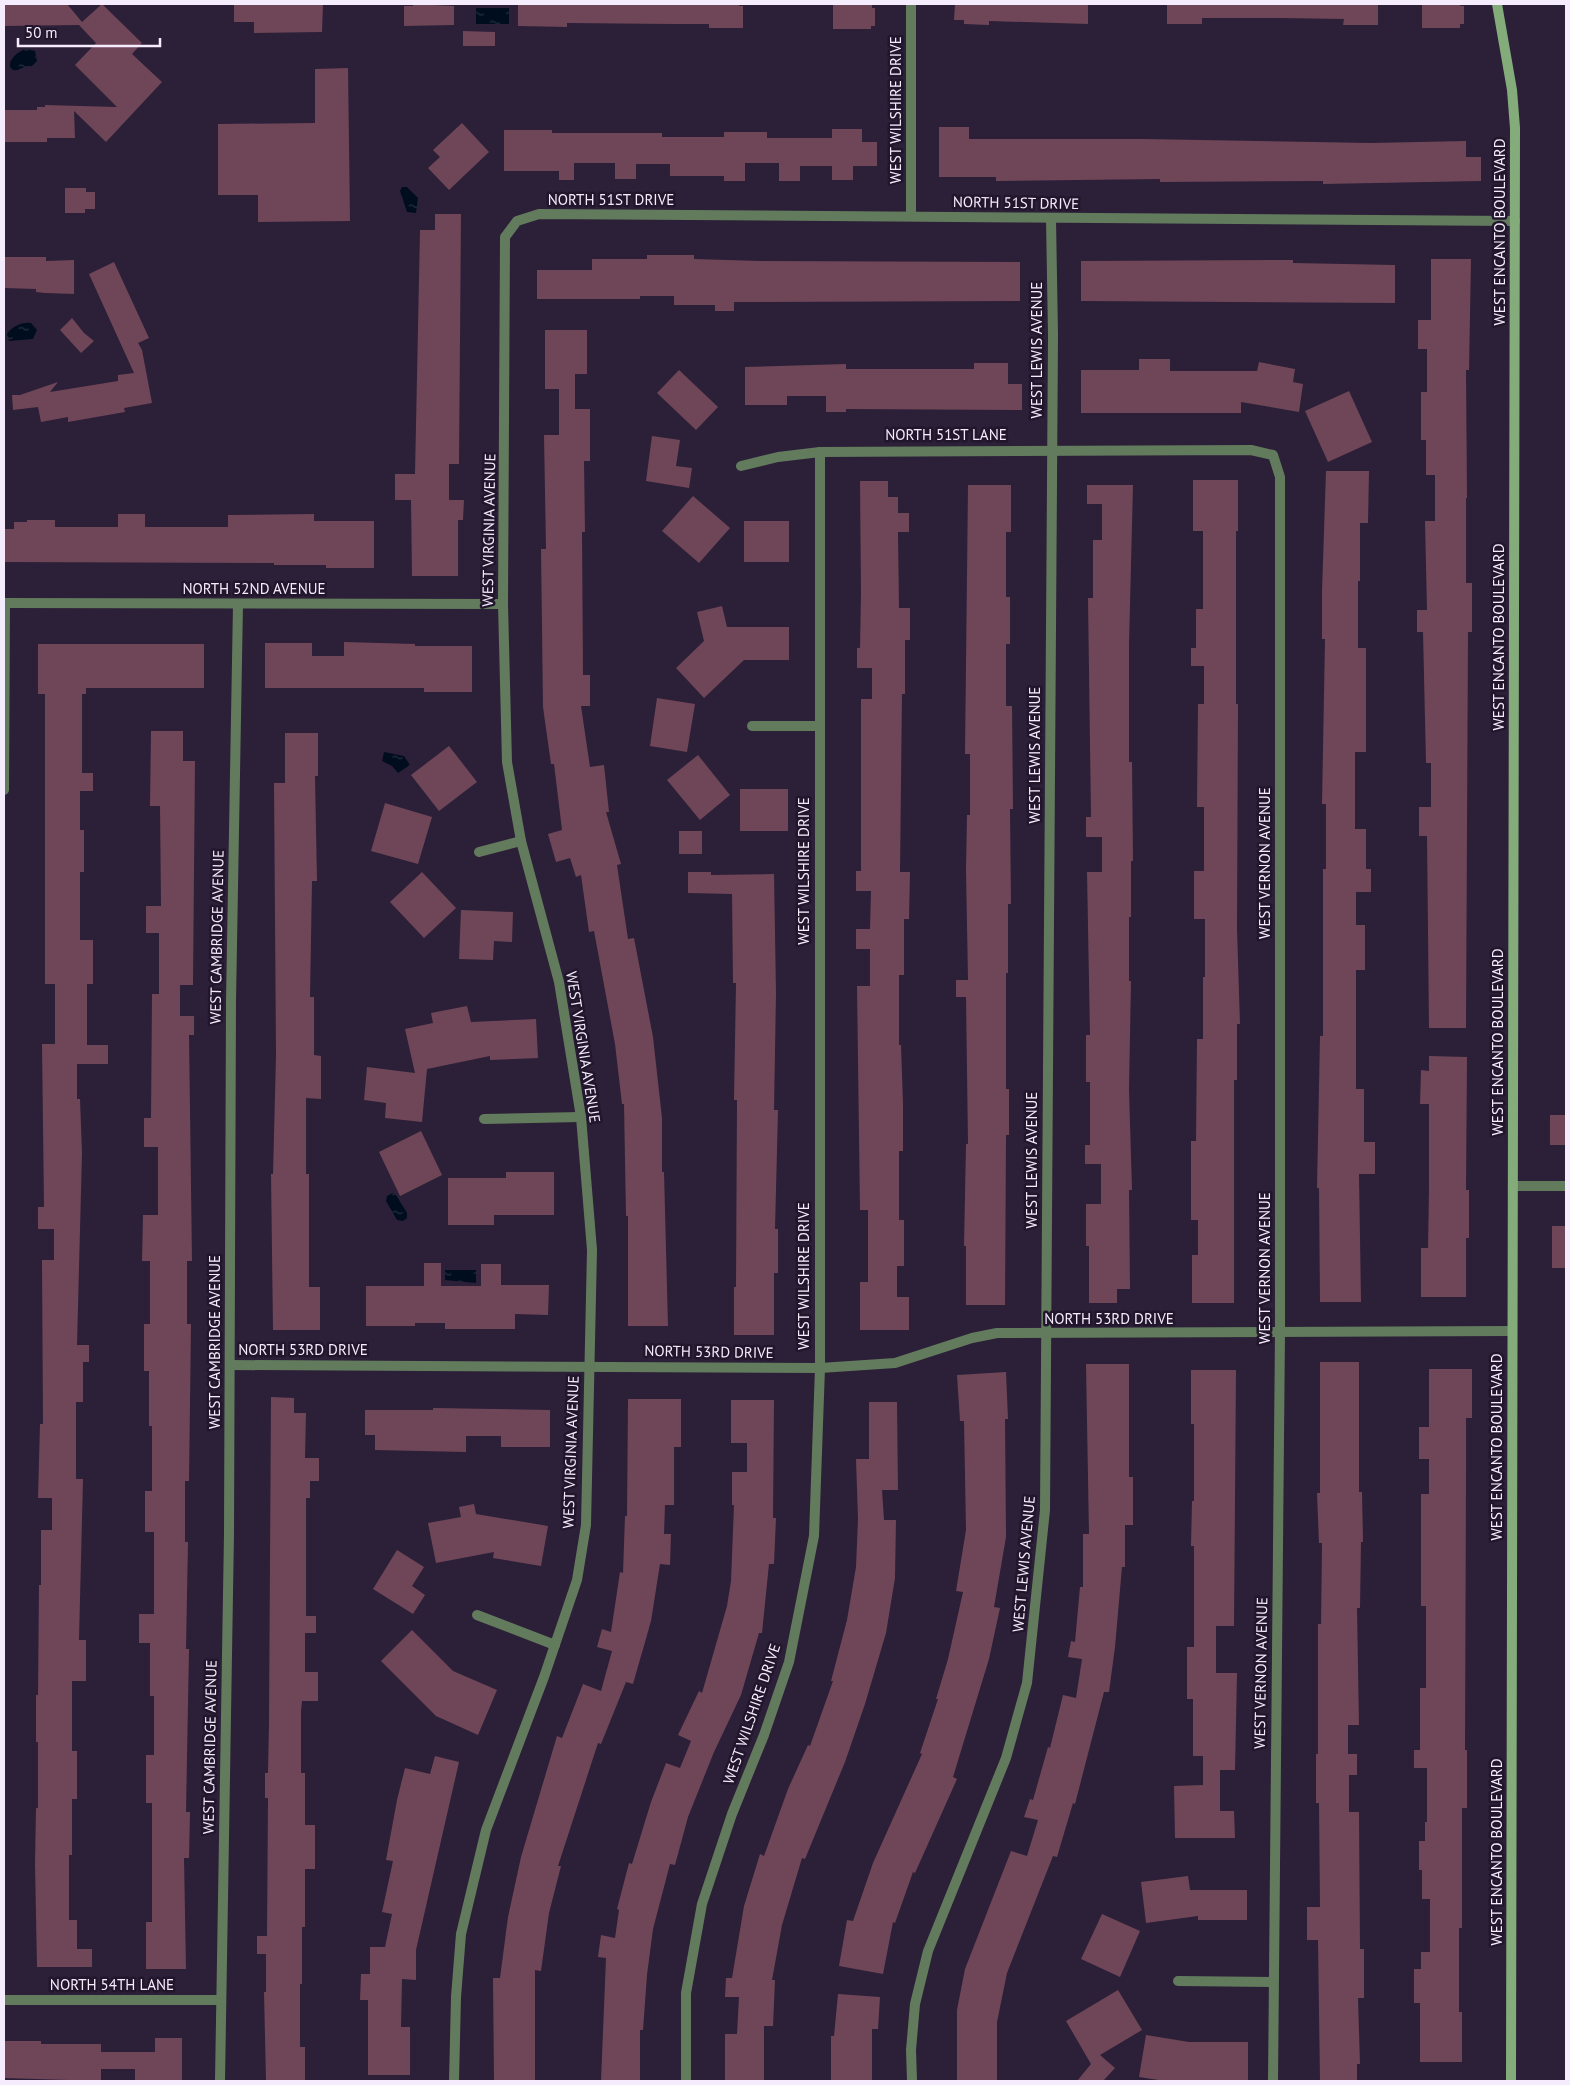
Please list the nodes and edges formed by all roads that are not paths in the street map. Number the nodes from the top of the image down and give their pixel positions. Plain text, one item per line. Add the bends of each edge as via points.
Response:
1 (911, 4) edge
2 (1497, 4) edge
3 (911, 216) junction
4 (1051, 219) junction
5 (517, 221) joint
6 (1515, 221) junction
7 (1052, 450) junction
8 (820, 452) junction
9 (1273, 455) joint
10 (741, 466) dead end
11 (4, 603) edge
12 (238, 604) junction
13 (503, 604) junction
14 (752, 726) dead end
15 (820, 726) junction
16 (4, 790) edge
17 (521, 841) junction
18 (479, 852) dead end
19 (581, 1117) junction
20 (484, 1119) dead end
21 (1513, 1186) junction
22 (1566, 1186) edge
23 (1512, 1331) junction
24 (1280, 1332) junction
25 (1046, 1334) junction
26 (230, 1365) junction
27 (589, 1366) junction
28 (820, 1368) junction
29 (477, 1614) dead end
30 (555, 1645) junction
31 (1178, 1981) dead end
32 (1273, 1982) junction
33 (4, 2000) edge
34 (221, 2000) junction
35 (220, 2081) edge
36 (454, 2081) edge
37 (686, 2081) edge
38 (912, 2081) edge
39 (1273, 2081) edge
40 (1511, 2081) edge

1 - 3 street, WEST WILSHIRE DRIVE
2 - 6 street, WEST ENCANTO BOULEVARD via 1514,115
3 - 4 street, NORTH 51ST DRIVE
3 - 5 street, NORTH 51ST DRIVE via 539,214
4 - 6 street, NORTH 51ST DRIVE
4 - 7 street, WEST LEWIS AVENUE
5 - 13 street, WEST VIRGINIA AVENUE via 505,237 504,256
6 - 21 street, WEST ENCANTO BOULEVARD
7 - 8 street, NORTH 51ST LANE
7 - 9 street, NORTH 51ST LANE via 1251,450
7 - 25 street, WEST LEWIS AVENUE
8 - 10 street, NORTH 51ST LANE
8 - 15 street, WEST WILSHIRE DRIVE
9 - 24 street, WEST VERNON AVENUE via 1280,477
11 - 12 street, NORTH 52ND AVENUE
11 - 16 street
12 - 13 street, NORTH 52ND AVENUE
12 - 26 street, WEST CAMBRIDGE AVENUE via 231,1001
13 - 17 street, WEST VIRGINIA AVENUE via 507,762
14 - 15 street
15 - 28 street, WEST WILSHIRE DRIVE
17 - 18 street
17 - 19 street, WEST VIRGINIA AVENUE via 559,982
19 - 20 street
19 - 27 street, WEST VIRGINIA AVENUE via 592,1250
21 - 22 street
21 - 23 street, WEST ENCANTO BOULEVARD
23 - 24 street, NORTH 53RD DRIVE
23 - 40 street, WEST ENCANTO BOULEVARD
24 - 25 street, NORTH 53RD DRIVE
24 - 32 street, WEST VERNON AVENUE
25 - 28 street, NORTH 53RD DRIVE via 996,1333 895,1363
25 - 38 street, WEST LEWIS AVENUE via 1045,1510 1027,1683 1006,1758 928,1951 916,2004 911,2050
26 - 27 street, NORTH 53RD DRIVE
26 - 34 street, WEST CAMBRIDGE AVENUE
27 - 28 street, NORTH 53RD DRIVE
27 - 30 street, WEST VIRGINIA AVENUE via 586,1526 577,1580
28 - 37 street, WEST WILSHIRE DRIVE via 814,1536 789,1662 702,1904 686,1993
29 - 30 street
30 - 36 street, WEST VIRGINIA AVENUE via 486,1830 461,1934
31 - 32 street
32 - 39 street, WEST VERNON AVENUE
33 - 34 street, NORTH 54TH LANE
34 - 35 street, WEST CAMBRIDGE AVENUE

